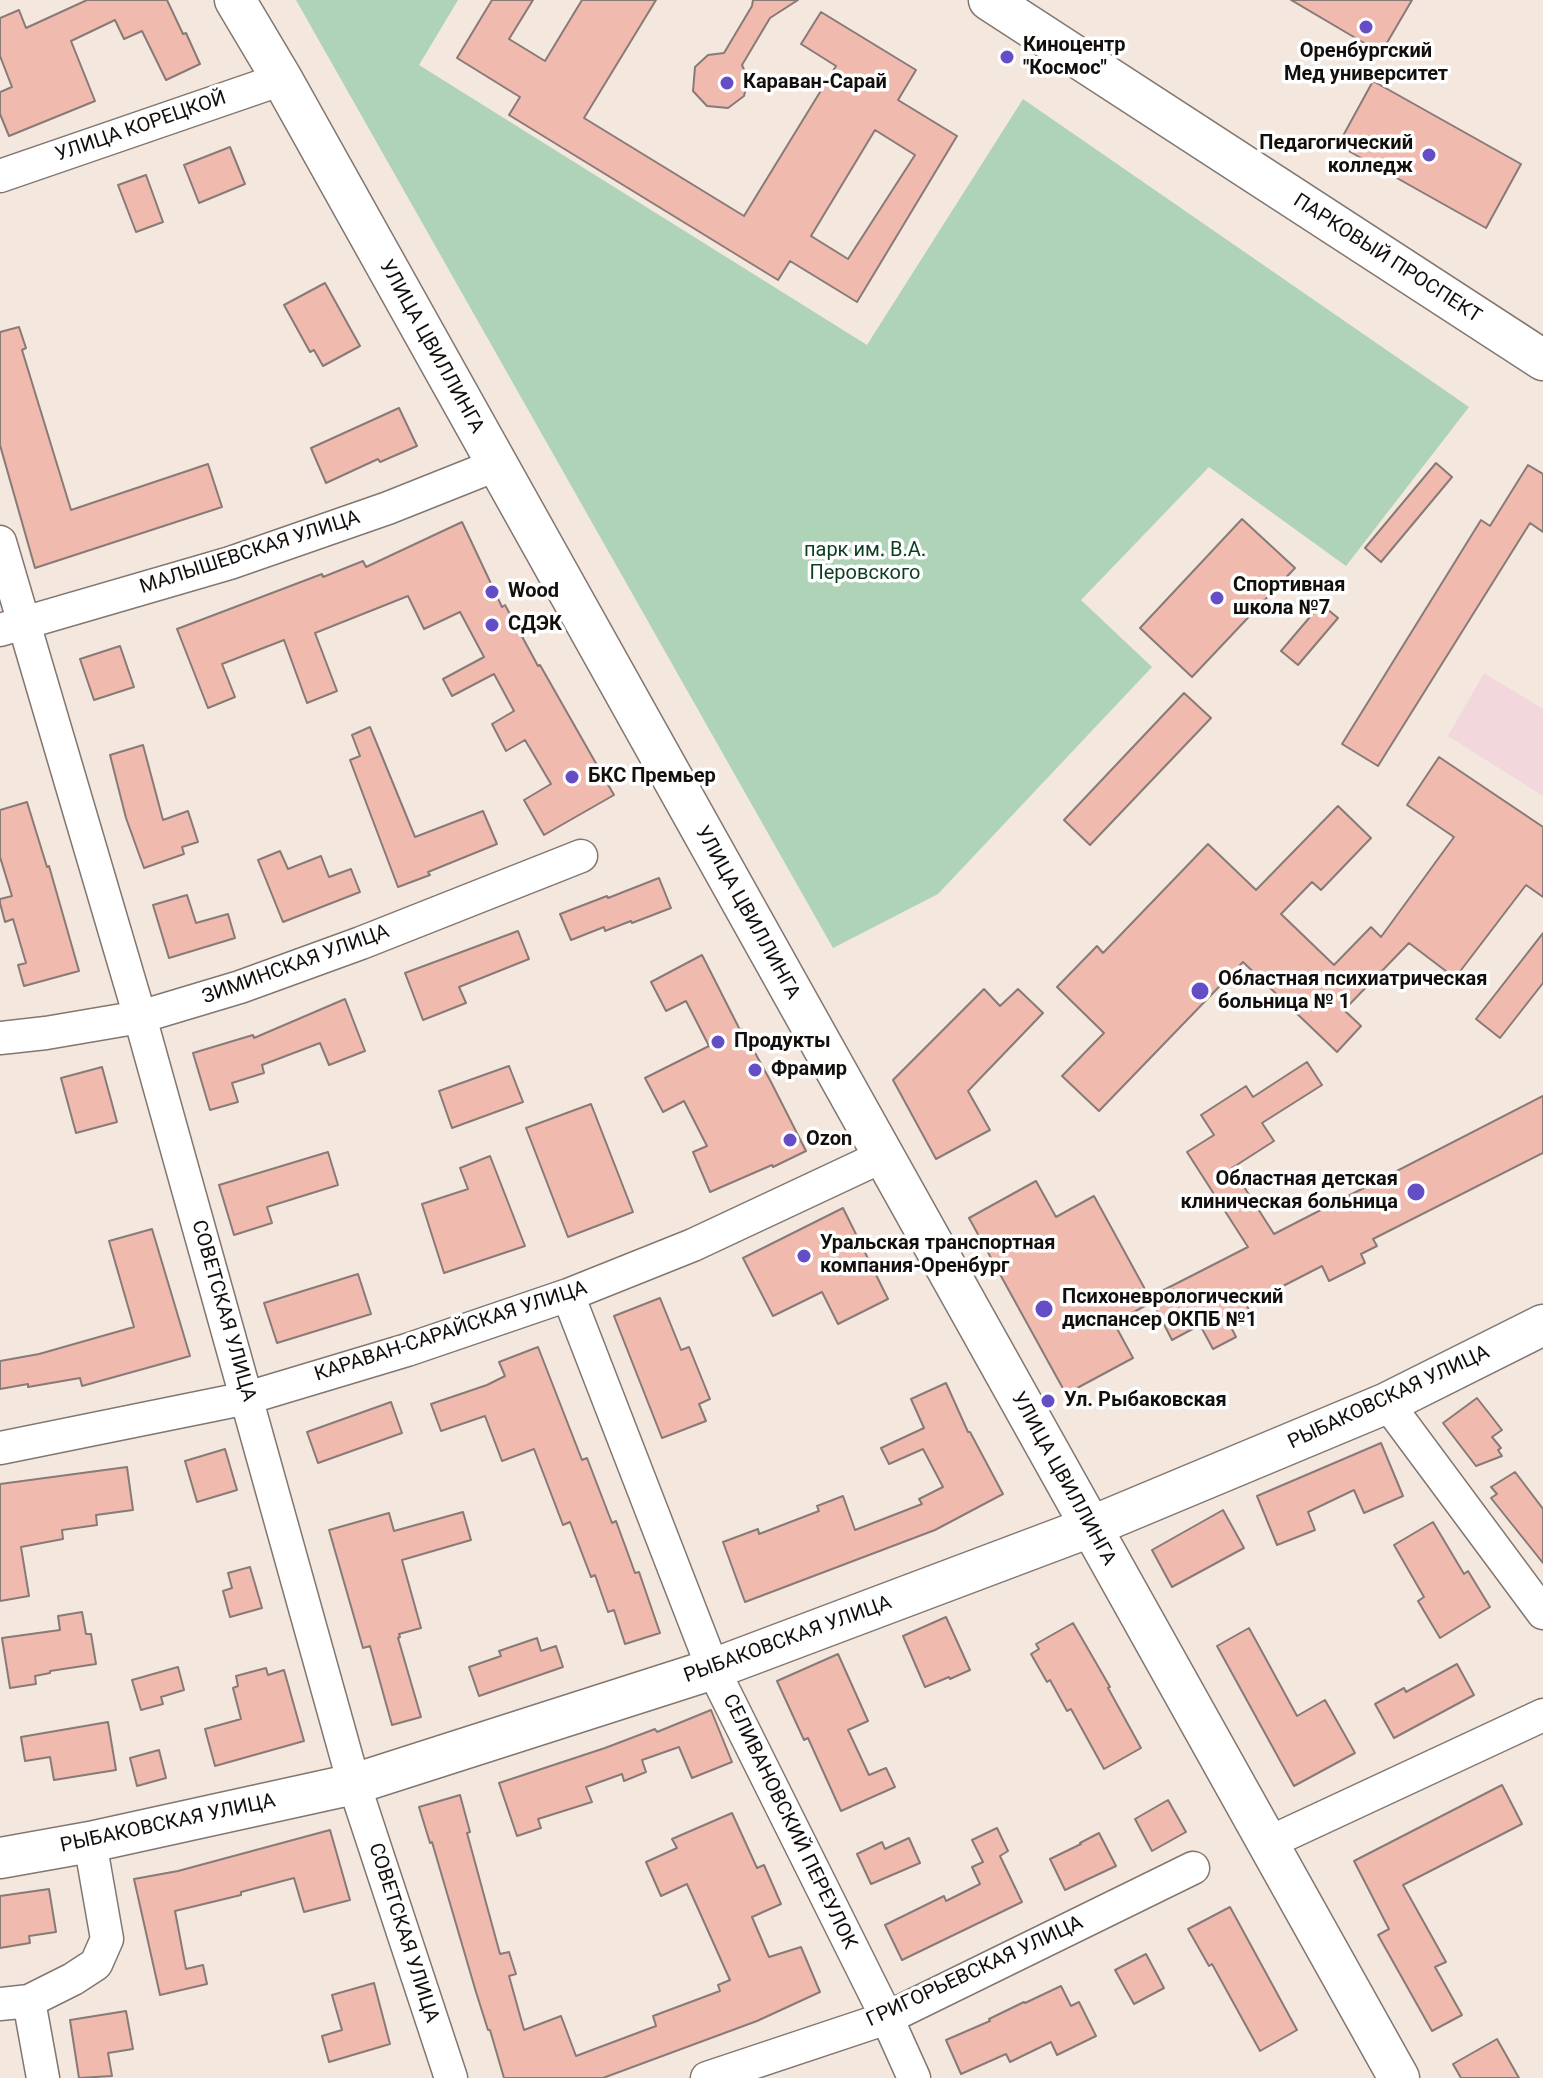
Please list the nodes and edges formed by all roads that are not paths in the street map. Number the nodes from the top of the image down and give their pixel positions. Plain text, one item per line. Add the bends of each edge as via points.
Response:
1 (235, 0) edge
2 (989, 0) edge
3 (282, 79) junction
4 (0, 176) edge
5 (1543, 360) edge
6 (496, 465) junction
7 (0, 542) edge
8 (12, 627) edge
9 (581, 856) dead end
10 (140, 1017) junction
11 (0, 1038) edge
12 (883, 1156) junction
13 (568, 1295) junction
14 (1543, 1325) edge
15 (247, 1398) junction
16 (1387, 1403) junction
17 (0, 1448) edge
18 (1090, 1527) junction
19 (1543, 1613) edge
20 (713, 1669) junction
21 (1543, 1715) edge
22 (354, 1784) junction
23 (90, 1842) junction
24 (1268, 1843) junction
25 (0, 1858) edge
26 (1193, 1868) dead end
27 (14, 2003) edge
28 (887, 2018) junction
29 (43, 2078) edge
30 (451, 2078) edge
31 (707, 2078) edge
32 (914, 2078) edge
33 (1399, 2078) edge

1 - 3 main road, УЛИЦА ЦВИЛЛИНГА
2 - 5 main road, ПАРКОВЫЙ ПРОСПЕКТ
3 - 4 street, УЛИЦА КОРЕЦКОЙ
3 - 6 main road, УЛИЦА ЦВИЛЛИНГА
6 - 8 street, МАЛЫШЕВСКАЯ УЛИЦА via 230,563
6 - 12 main road, УЛИЦА ЦВИЛЛИНГА
7 - 8 street, СОВЕТСКАЯ УЛИЦА
8 - 10 street, СОВЕТСКАЯ УЛИЦА
9 - 10 street, ЗИМИНСКАЯ УЛИЦА via 280,973
10 - 11 street, ЗИМИНСКАЯ УЛИЦА
10 - 15 street, СОВЕТСКАЯ УЛИЦА
12 - 13 street, КАРАВАН-САРАЙСКАЯ УЛИЦА via 693,1245
12 - 18 main road, УЛИЦА ЦВИЛЛИНГА
13 - 15 street, КАРАВАН-САРАЙСКАЯ УЛИЦА
13 - 20 street, СЕЛИВАНОВСКИЙ ПЕРЕУЛОК
14 - 16 main road, РЫБАКОВСКАЯ УЛИЦА
15 - 17 street, КАРАВАН-САРАЙСКАЯ УЛИЦА
15 - 22 street, СОВЕТСКАЯ УЛИЦА
16 - 18 main road, РЫБАКОВСКАЯ УЛИЦА
16 - 19 street
18 - 20 main road, РЫБАКОВСКАЯ УЛИЦА
18 - 24 main road, УЛИЦА ЦВИЛЛИНГА
20 - 22 main road, РЫБАКОВСКАЯ УЛИЦА
20 - 28 street, СЕЛИВАНОВСКИЙ ПЕРЕУЛОК
21 - 24 street
22 - 23 main road, РЫБАКОВСКАЯ УЛИЦА
22 - 30 street, СОВЕТСКАЯ УЛИЦА
23 - 25 main road, РЫБАКОВСКАЯ УЛИЦА
23 - 27 street via 107,1939 96,1964
24 - 33 main road, УЛИЦА ЦВИЛЛИНГА
26 - 28 street, ГРИГОРЬЕВСКАЯ УЛИЦА
27 - 29 street
28 - 31 street, ГРИГОРЬЕВСКАЯ УЛИЦА
28 - 32 street, СЕЛИВАНОВСКИЙ ПЕРЕУЛОК

